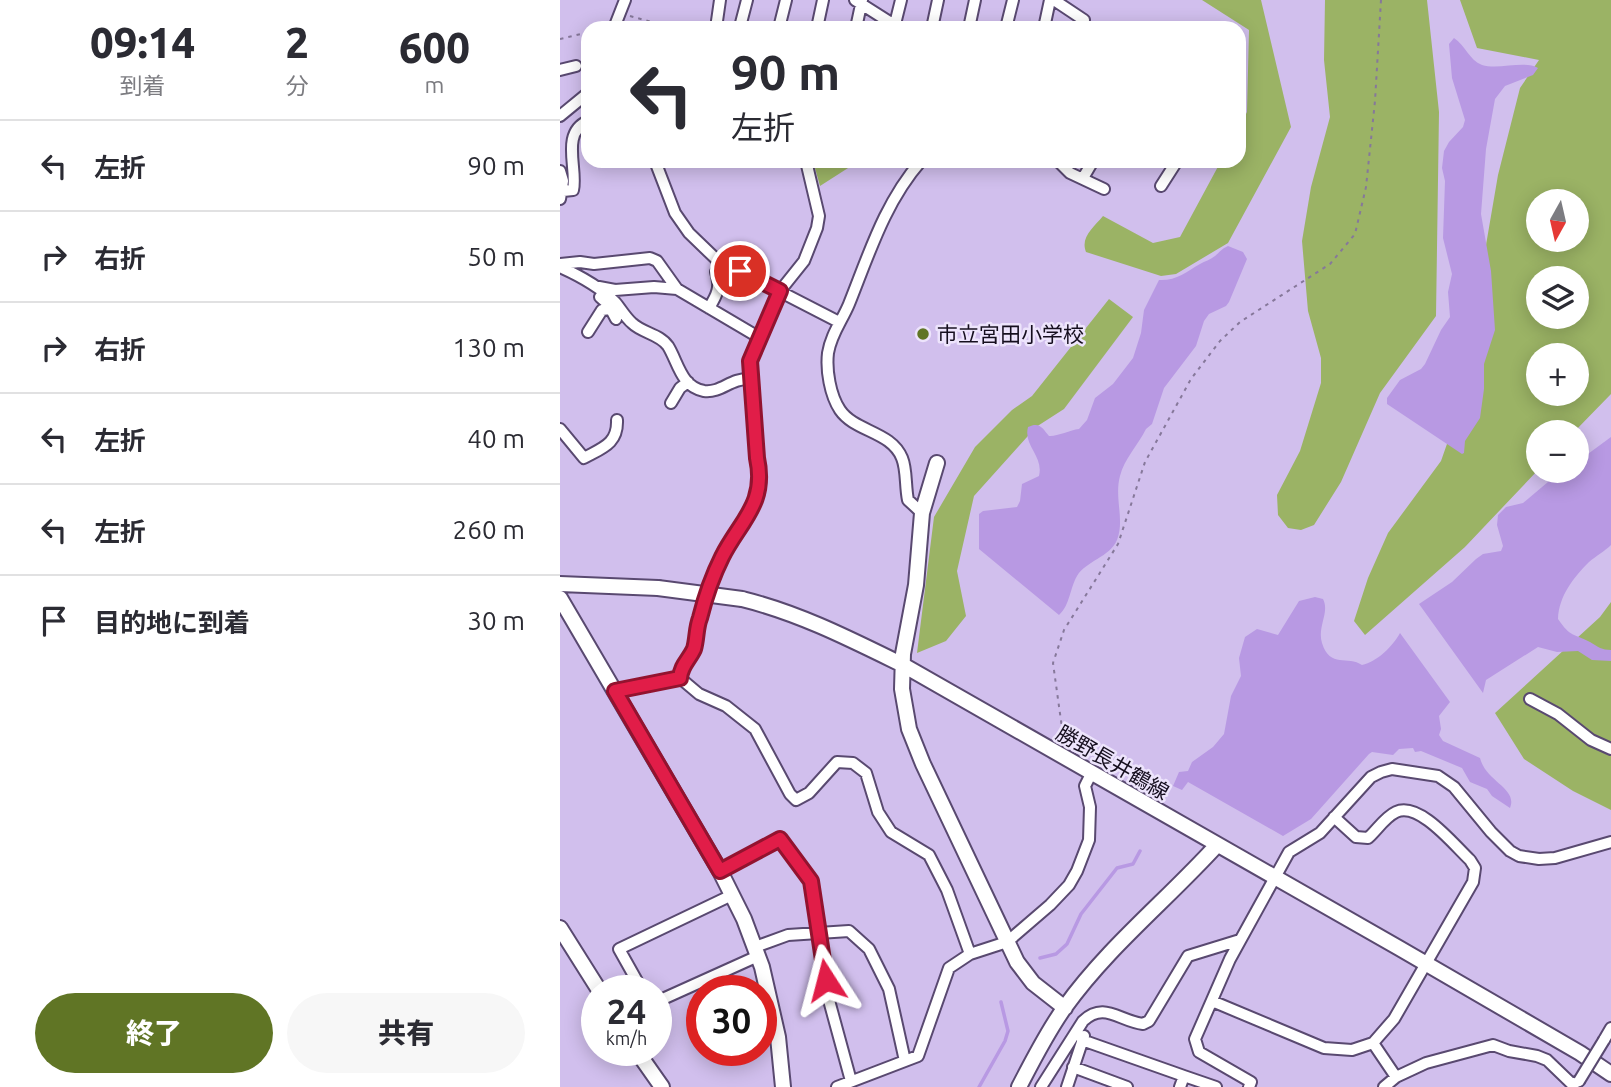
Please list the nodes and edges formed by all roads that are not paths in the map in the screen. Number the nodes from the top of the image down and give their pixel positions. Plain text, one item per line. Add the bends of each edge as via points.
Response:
1 (720, 0) edge
2 (747, 0) edge
3 (786, 0) edge
4 (823, 0) edge
5 (901, 0) edge
6 (938, 0) edge
7 (975, 0) edge
8 (1013, 0) edge
9 (1052, 0) edge
10 (860, 1) edge
11 (717, 21) dead end
12 (742, 21) edge
13 (781, 21) edge
14 (818, 21) edge
15 (857, 21) edge
16 (888, 21) edge
17 (897, 21) edge
18 (934, 21) edge
19 (970, 21) edge
20 (1008, 21) edge
21 (1046, 21) edge
22 (1084, 21) edge
23 (576, 66) dead end
24 (560, 70) edge
25 (581, 99) edge
26 (560, 116) edge
27 (581, 124) edge
28 (658, 168) edge
29 (808, 168) edge
30 (916, 168) edge
31 (1065, 168) edge
32 (1089, 168) edge
33 (1173, 168) edge
34 (560, 171) edge
35 (1083, 178) junction
36 (1161, 186) dead end
37 (1104, 189) dead end
38 (562, 195) edge
39 (560, 266) edge
40 (716, 272) dead end
41 (593, 286) junction
42 (677, 289) junction
43 (780, 291) junction
44 (709, 308) junction
45 (839, 322) junction
46 (588, 332) dead end
47 (760, 338) junction
48 (750, 379) junction
49 (688, 382) junction
50 (671, 403) dead end
51 (617, 420) dead end
52 (560, 429) edge
53 (937, 464) dead end
54 (922, 513) junction
55 (560, 584) edge
56 (560, 598) edge
57 (903, 665) junction
58 (680, 678) junction
59 (615, 691) junction
60 (1530, 699) dead end
61 (1611, 749) edge
62 (1091, 774) junction
63 (1334, 817) junction
64 (1611, 842) edge
65 (1217, 845) junction
66 (720, 871) junction
67 (1275, 877) junction
68 (732, 895) junction
69 (560, 928) edge
70 (818, 932) junction
71 (1240, 940) junction
72 (1007, 942) junction
73 (756, 951) junction
74 (970, 954) junction
75 (1426, 964) junction
76 (590, 975) edge
77 (634, 975) edge
78 (672, 994) edge
79 (1212, 1001) junction
80 (1065, 1008) junction
81 (1091, 1013) junction
82 (1611, 1028) edge
83 (1082, 1040) junction
84 (1373, 1043) junction
85 (905, 1061) junction
86 (647, 1066) edge
87 (1073, 1067) junction
88 (1611, 1074) edge
89 (1396, 1077) junction
90 (851, 1081) junction
91 (1182, 1082) edge
92 (662, 1087) edge
93 (783, 1087) edge
94 (837, 1087) edge
95 (1019, 1087) edge
96 (1041, 1087) edge
97 (1067, 1087) edge
98 (1127, 1087) edge
99 (1216, 1087) edge
100 (1249, 1087) edge
101 (1384, 1087) edge

1 - 11 street
2 - 12 street
3 - 13 street
4 - 14 street
5 - 17 street
6 - 18 street
7 - 19 street
8 - 20 street
9 - 21 street
9 - 22 street
10 - 15 street
10 - 16 street
23 - 24 street
25 - 26 street
27 - 38 street via 568,136 565,147 575,185
28 - 43 street via 675,214 689,233 715,258
29 - 43 street via 817,205 817,228 804,261
30 - 45 street via 882,220
31 - 35 street
32 - 35 street
33 - 36 street
34 - 38 street
35 - 37 street
39 - 41 street
39 - 42 street via 650,258
40 - 44 street via 720,284
41 - 42 street
41 - 46 street via 613,314 602,310
41 - 49 street via 632,323 668,346
42 - 44 street
43 - 45 street
43 - 47 street
44 - 47 street
45 - 54 street via 828,362 839,410 893,444 902,457 908,500
47 - 48 street via 750,361
48 - 49 street via 739,378 715,391 703,391
48 - 58 street via 761,474 758,493 722,556
49 - 50 street
51 - 52 street via 617,432 609,444 584,458
53 - 54 street
54 - 57 street
55 - 57 street, 勝野長井鶴線, bridge via 657,588 742,599 827,628
56 - 59 street
57 - 62 street, 勝野長井鶴線
57 - 72 street via 909,729
58 - 59 street
58 - 74 street via 755,729 796,800 809,793 837,762 853,763 866,774 878,812 891,832 929,855
59 - 66 street
60 - 61 street
62 - 65 street, 勝野長井鶴線
62 - 72 street via 1085,786 1090,840 1077,871 1050,905
63 - 64 street via 1371,777 1404,770 1438,776 1454,787 1519,856 1555,858
63 - 67 street via 1320,833 1289,852
63 - 75 street via 1356,837 1368,838 1394,813 1409,809 1420,813 1470,860 1475,868 1473,882
65 - 67 street, 勝野長井鶴線
65 - 80 street
66 - 68 street
66 - 70 street via 780,839 811,881
67 - 71 street
67 - 75 street, 勝野長井鶴線
68 - 73 street
68 - 77 street via 619,949
69 - 76 street
70 - 73 street via 788,935
70 - 85 street via 849,931 869,949 889,989
70 - 90 street via 830,1004
71 - 79 street
71 - 81 street via 1188,956 1143,1024 1099,1011
72 - 74 street
72 - 80 street via 1033,983
73 - 78 street
73 - 93 street via 778,1037
74 - 85 street via 949,968 918,1056
75 - 84 street via 1394,1019
75 - 88 street, 勝野長井鶴線
79 - 84 street via 1324,1048 1352,1050
79 - 100 street via 1195,1040 1199,1052 1251,1082
80 - 95 street
81 - 83 street
81 - 96 street
82 - 89 street, bridge via 1579,1081 1572,1084 1547,1060 1493,1045 1426,1063
83 - 87 street
83 - 91 street
84 - 89 street
85 - 90 street
86 - 92 street
87 - 97 street
87 - 98 street
89 - 101 street
90 - 94 street
91 - 99 street

